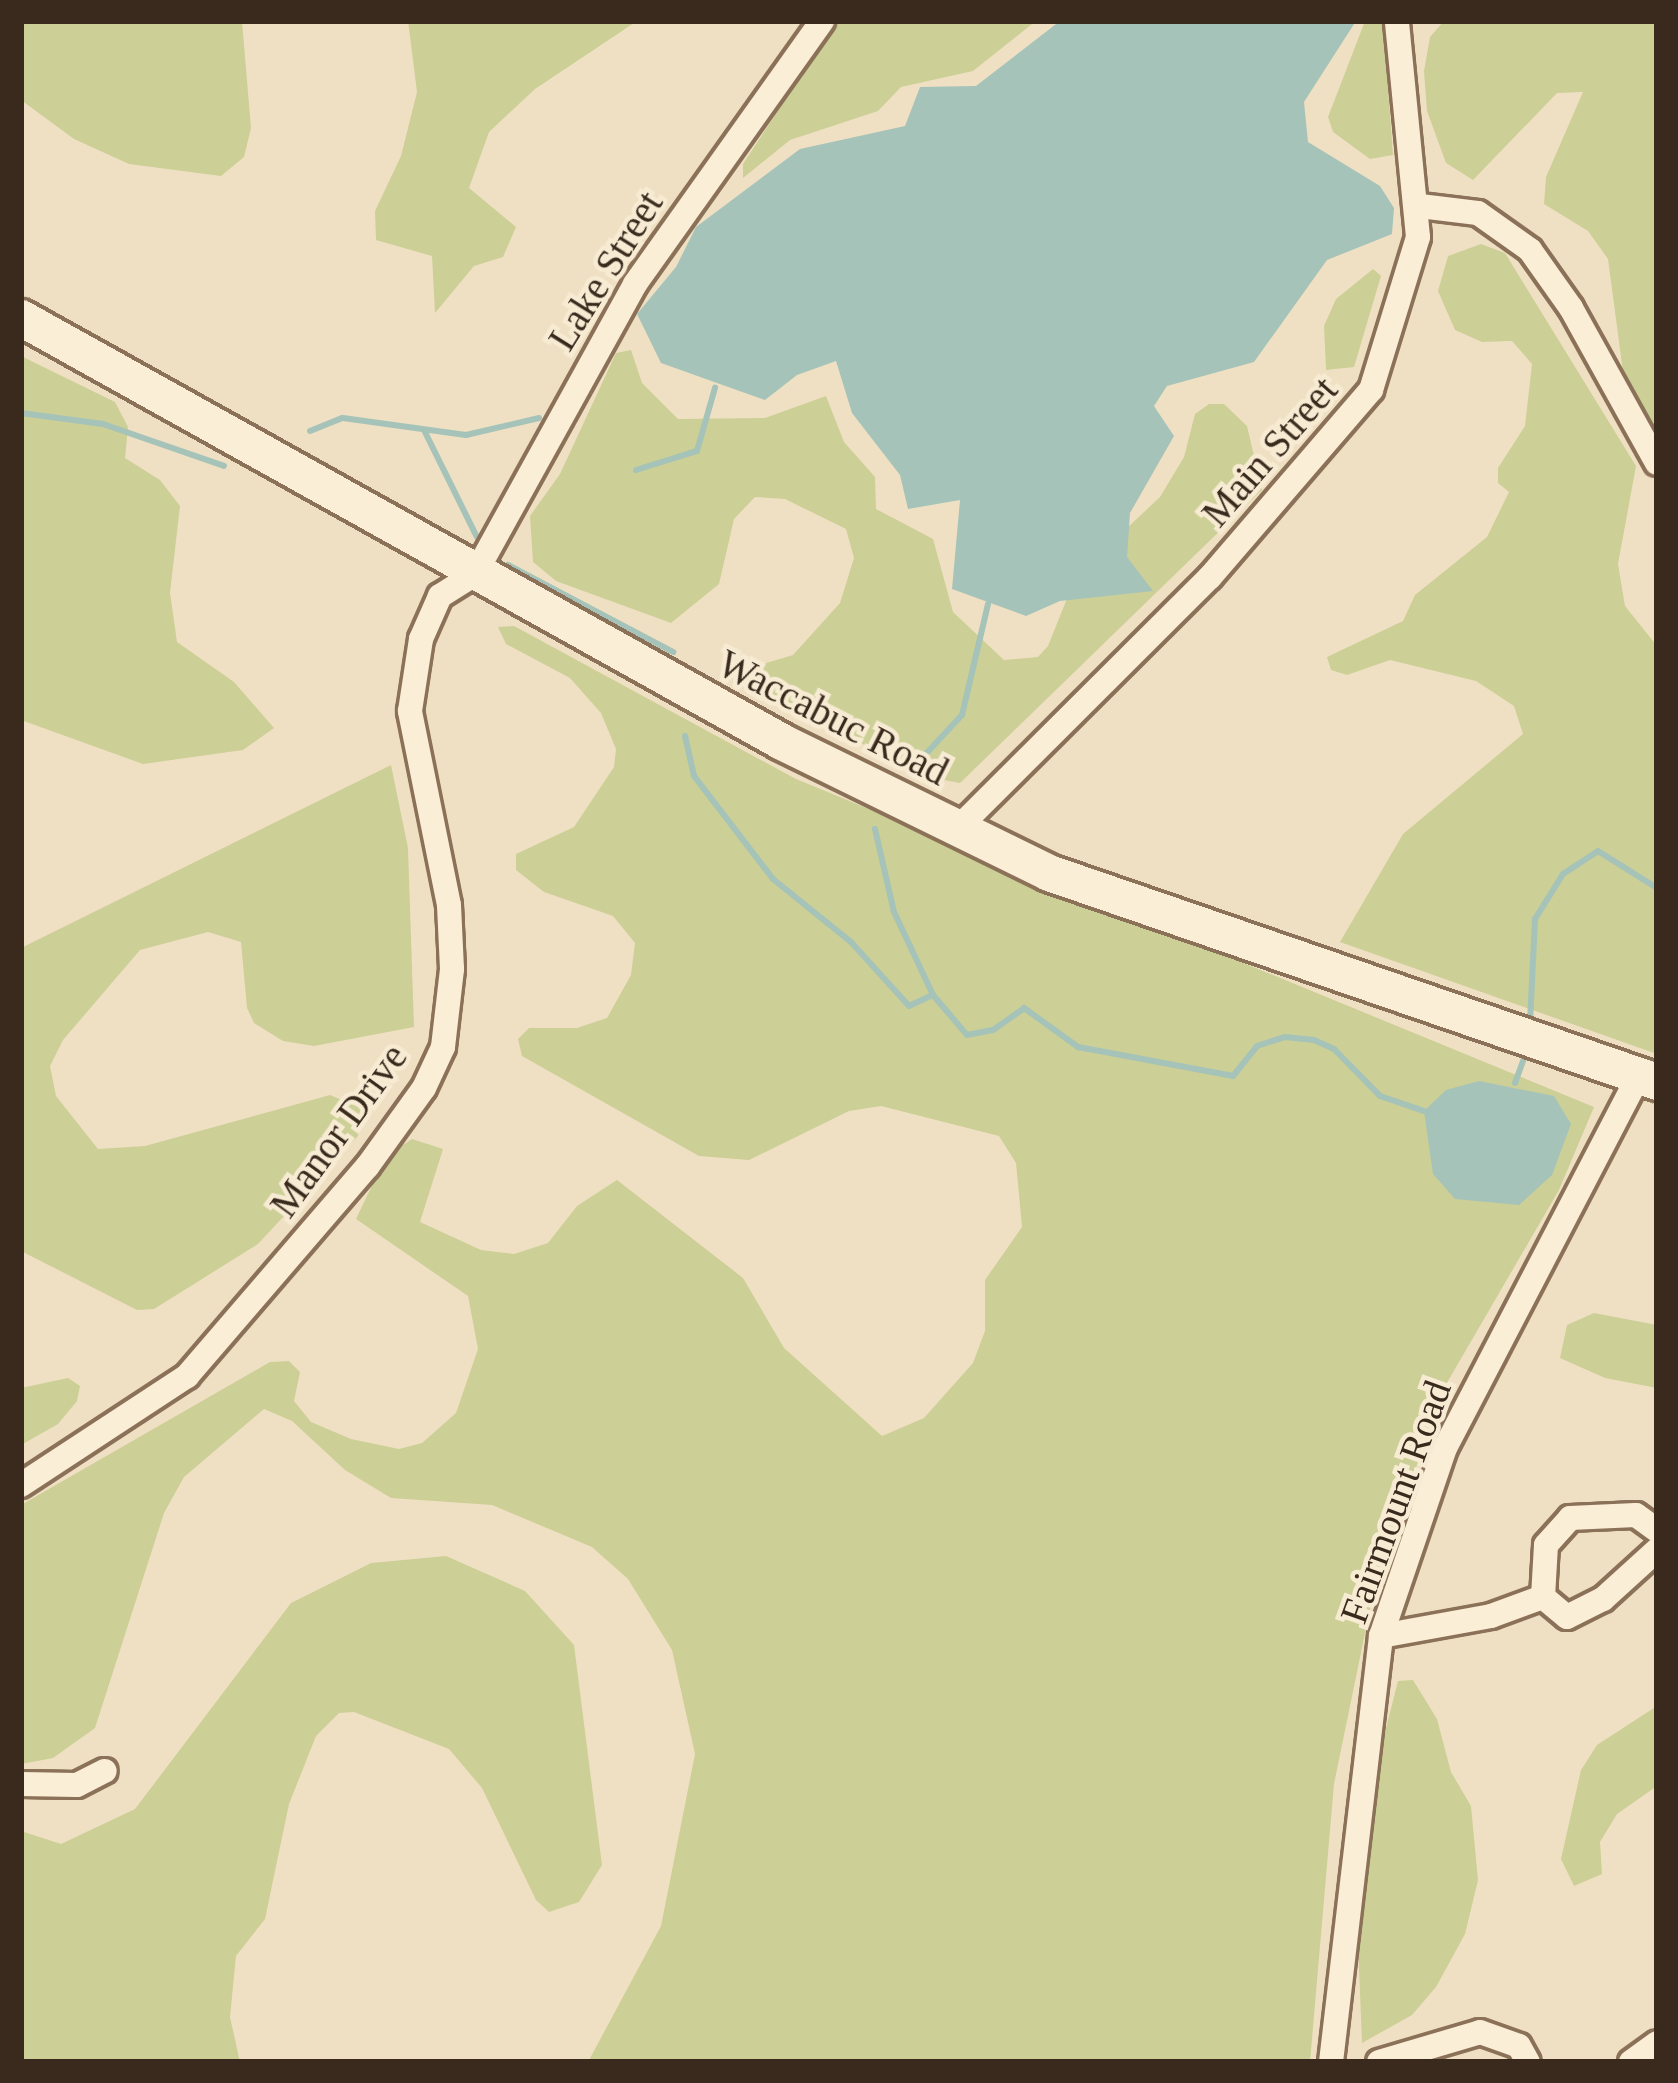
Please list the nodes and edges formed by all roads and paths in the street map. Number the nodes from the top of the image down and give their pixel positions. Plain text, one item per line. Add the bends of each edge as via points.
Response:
1 (822, 21) edge
2 (1397, 21) edge
3 (1420, 206) junction
4 (21, 318) edge
5 (1657, 463) edge
6 (475, 574) junction
7 (957, 829) junction
8 (1648, 1079) edge
9 (21, 1485) edge
10 (1657, 1530) edge
11 (1657, 1550) edge
12 (1543, 1597) junction
13 (1382, 1636) junction
14 (105, 1771) dead end
15 (21, 1784) edge
16 (1657, 2043) edge
17 (1331, 2062) edge
18 (1378, 2062) edge
19 (1528, 2062) edge
20 (1631, 2062) edge

1 - 6 street, Lake Street via 635,284
2 - 3 street, Main Street
3 - 5 street via 1478,213 1529,250 1571,308
3 - 7 street, Main Street via 1385,362 1358,407 1210,577
4 - 6 main road, Waccabuc Road
6 - 7 main road, Waccabuc Road
6 - 9 street, Manor Drive via 440,596 410,682 449,904 452,969 443,1047 424,1088 368,1167 187,1376
7 - 8 main road, Waccabuc Road via 1150,912
8 - 13 street, Fairmount Road via 1445,1448
10 - 12 street via 1636,1515 1570,1518 1546,1546
11 - 12 street via 1603,1599 1568,1617
12 - 13 street via 1491,1616
13 - 17 street, Fairmount Road
14 - 15 street via 77,1785
16 - 20 street
18 - 19 street via 1480,2032 1519,2046

